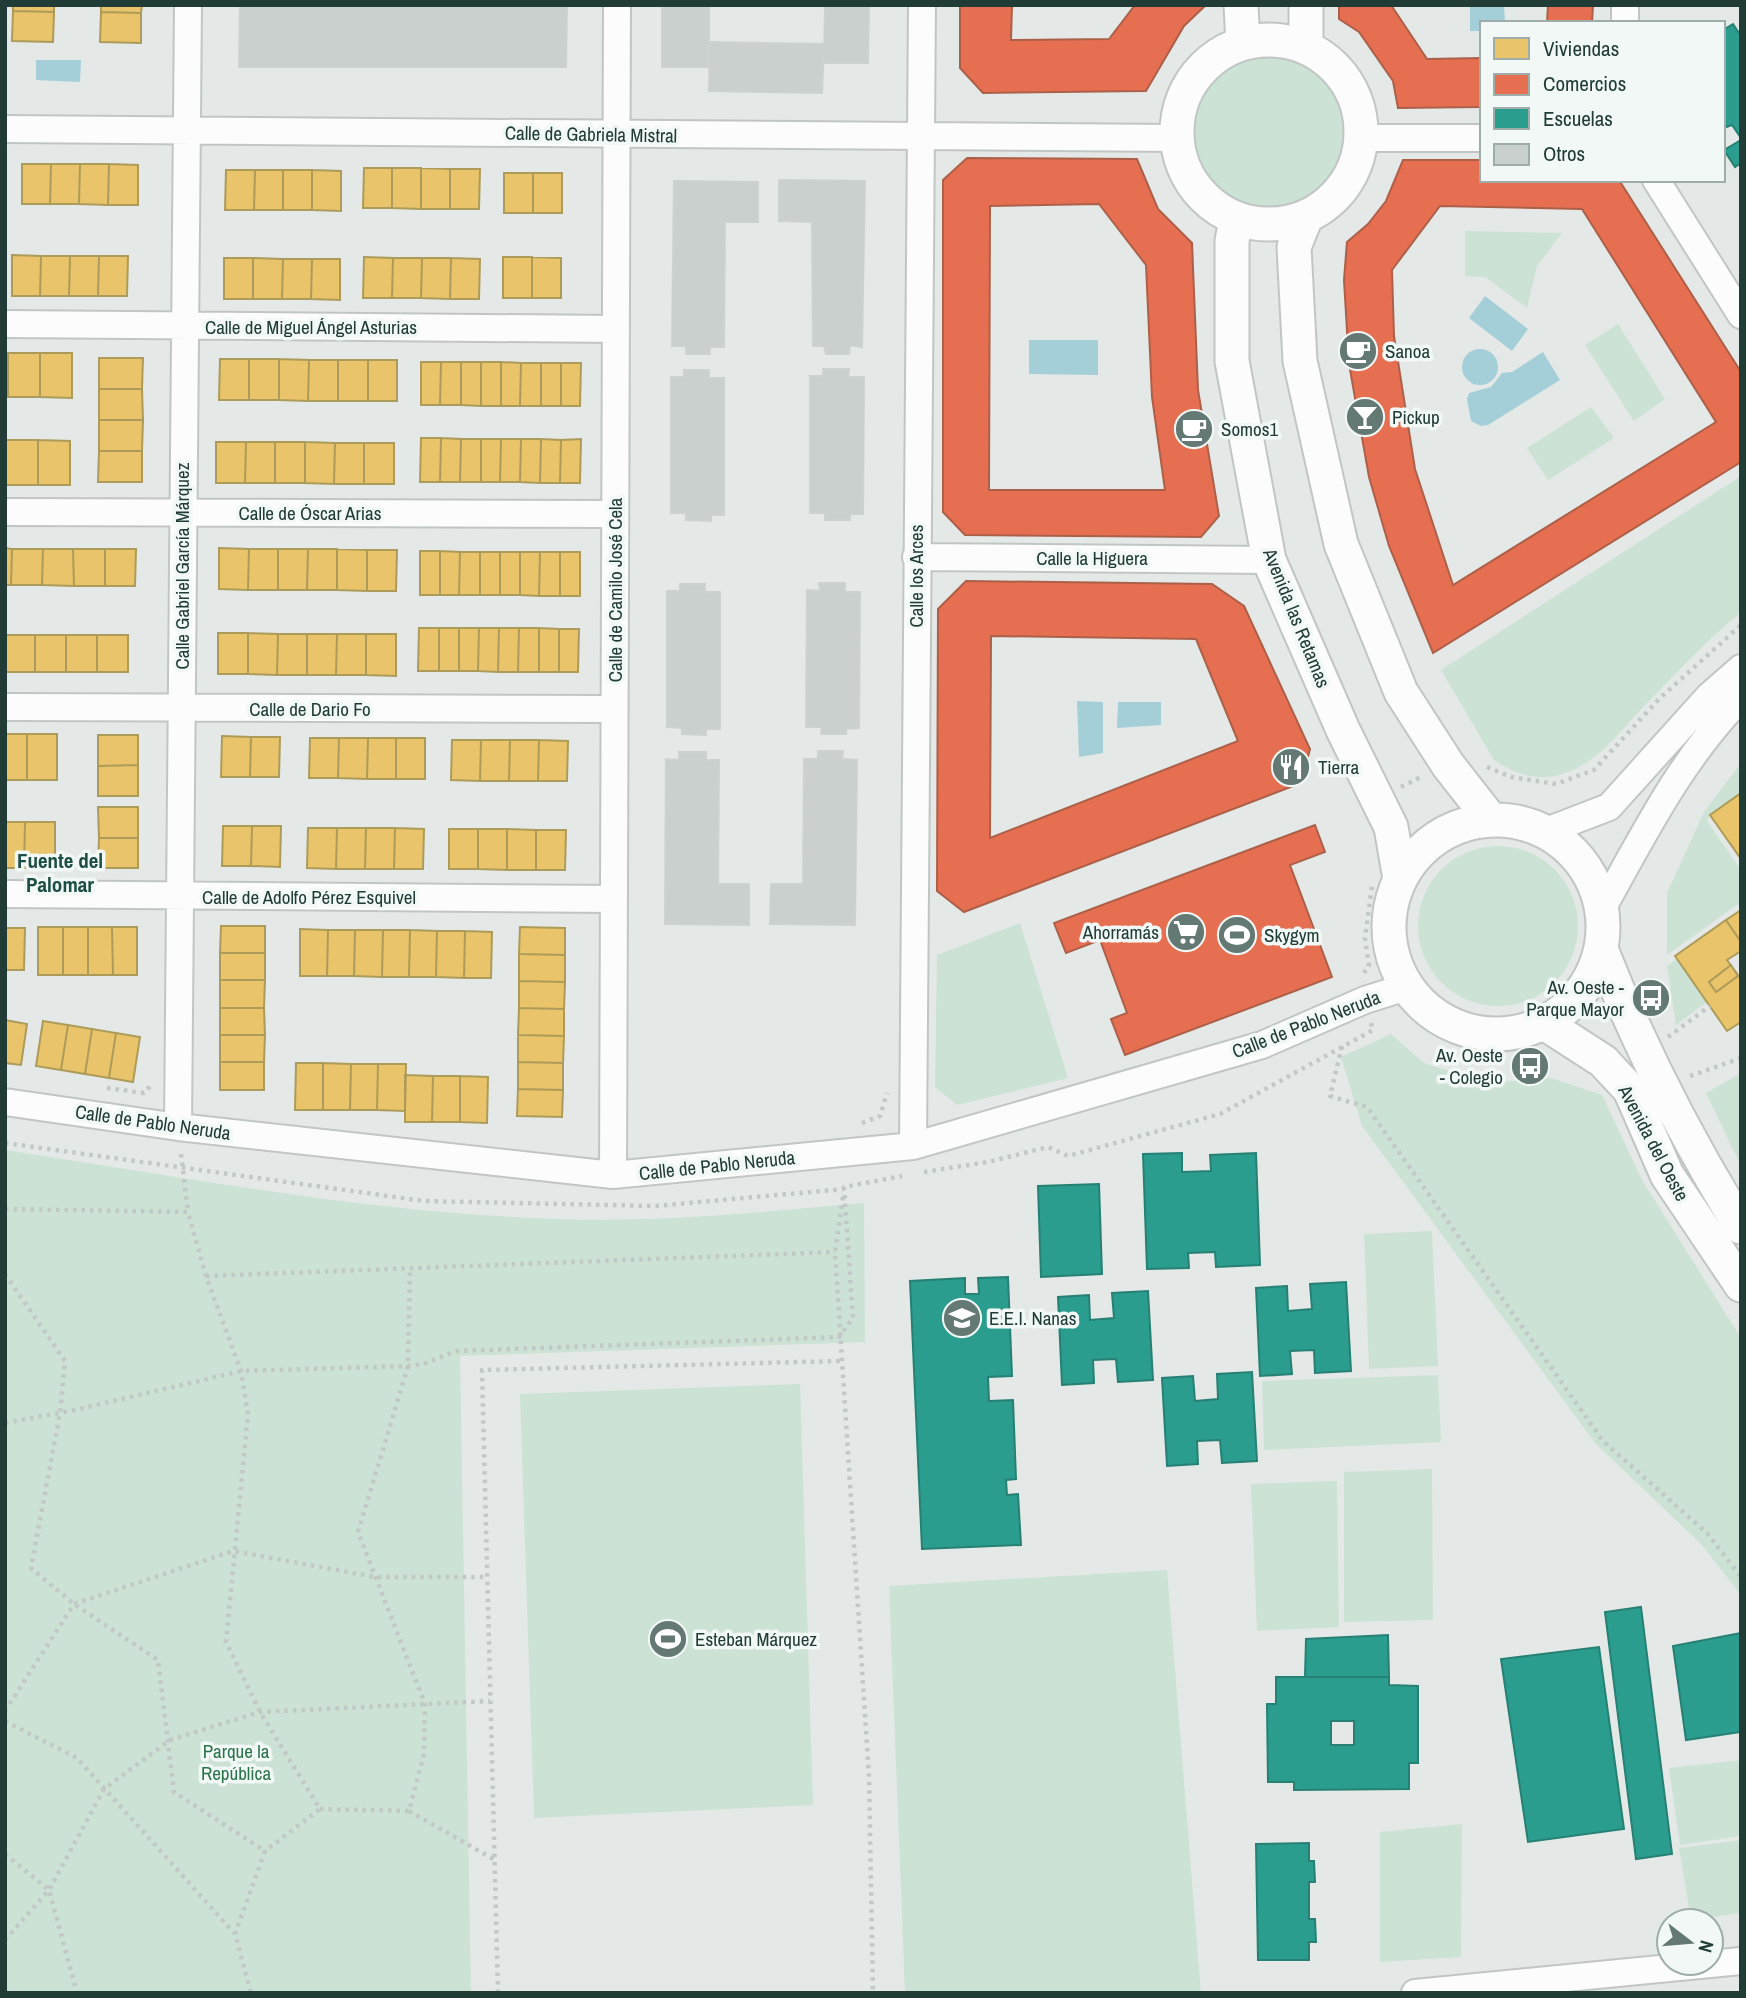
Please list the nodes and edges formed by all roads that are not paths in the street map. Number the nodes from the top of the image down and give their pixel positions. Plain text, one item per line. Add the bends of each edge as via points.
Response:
1 (188, 5) edge
2 (617, 5) edge
3 (922, 5) edge
4 (1241, 5) edge
5 (1306, 5) edge
6 (1243, 43) junction
7 (1306, 47) junction
8 (5, 129) edge
9 (185, 131) junction
10 (617, 134) junction
11 (920, 135) junction
12 (1177, 138) junction
13 (1361, 138) junction
14 (1480, 138) edge
15 (1657, 182) edge
16 (1306, 217) junction
17 (1236, 219) junction
18 (1741, 315) edge
19 (5, 324) edge
20 (184, 326) junction
21 (616, 329) junction
22 (5, 512) edge
23 (182, 513) junction
24 (615, 514) junction
25 (916, 557) junction
26 (1269, 560) junction
27 (1741, 668) edge
28 (1741, 698) edge
29 (5, 707) edge
30 (181, 709) junction
31 (614, 709) junction
32 (1491, 820) junction
33 (1545, 832) junction
34 (1401, 879) junction
35 (5, 894) edge
36 (180, 896) junction
37 (614, 900) junction
38 (1601, 909) junction
39 (1601, 949) junction
40 (1406, 986) junction
41 (1544, 1023) junction
42 (5, 1102) edge
43 (178, 1127) junction
44 (913, 1146) junction
45 (612, 1175) junction
46 (1741, 1227) edge
47 (1741, 1285) edge
48 (1741, 1961) edge
49 (1415, 1993) edge

1 - 9 street, Calle Gabriel García Márquez
2 - 10 street, Calle de Camilo José Cela
3 - 11 street, Calle los Arces
4 - 6 street
5 - 7 street
6 - 7 street via 1274,40
6 - 12 street via 1214,57 1193,79 1180,107
7 - 13 street via 1341,74 1360,115
8 - 9 street, Calle de Gabriela Mistral
9 - 10 street, Calle de Gabriela Mistral
9 - 20 street, Calle Gabriel García Márquez
10 - 11 street, Calle de Gabriela Mistral
10 - 21 street, Calle de Camilo José Cela
11 - 12 street, Calle de Gabriela Mistral
11 - 25 street, Calle los Arces
12 - 17 street via 1186,172 1207,201
13 - 14 street
13 - 16 street via 1345,185
15 - 18 street
16 - 17 street via 1271,225
16 - 32 street via 1294,247 1300,362 1341,544 1401,692 1448,765
17 - 26 street, Avenida las Retamas via 1232,361
19 - 20 street, Calle de Miguel Ángel Asturias
20 - 21 street, Calle de Miguel Ángel Asturias
20 - 23 street, Calle Gabriel García Márquez
21 - 24 street, Calle de Camilo José Cela
22 - 23 street, Calle de Óscar Arias
23 - 24 street, Calle de Óscar Arias
23 - 30 street, Calle Gabriel García Márquez
24 - 31 street, Calle de Camilo José Cela
25 - 26 street, Calle la Higuera
25 - 44 street, Calle los Arces
26 - 34 street, Avenida las Retamas via 1391,827
27 - 33 street via 1709,696 1609,807
28 - 38 street via 1666,793
29 - 30 street, Calle de Dario Fo
30 - 31 street, Calle de Dario Fo
30 - 36 street, Calle Gabriel García Márquez
31 - 37 street, Calle de Camilo José Cela
32 - 33 street
32 - 34 street via 1463,825 1438,837 1416,856
33 - 38 street via 1571,851 1591,878
34 - 40 street via 1390,915 1392,952
35 - 36 street, Calle de Adolfo Pérez Esquivel
36 - 37 street, Calle de Adolfo Pérez Esquivel
36 - 43 street, Calle Gabriel García Márquez
37 - 45 street, Calle de Camilo José Cela
38 - 39 street
39 - 41 street via 1590,979 1570,1005
39 - 46 street, Avenida del Oeste via 1683,1129
40 - 41 street via 1427,1010 1464,1029 1517,1033
40 - 44 street, Calle de Pablo Neruda via 1262,1045
41 - 47 street, Avenida del Oeste via 1602,1060 1630,1090 1667,1175
42 - 43 street, Calle de Pablo Neruda
43 - 45 street, Calle de Pablo Neruda
44 - 45 street, Calle de Pablo Neruda
48 - 49 street

